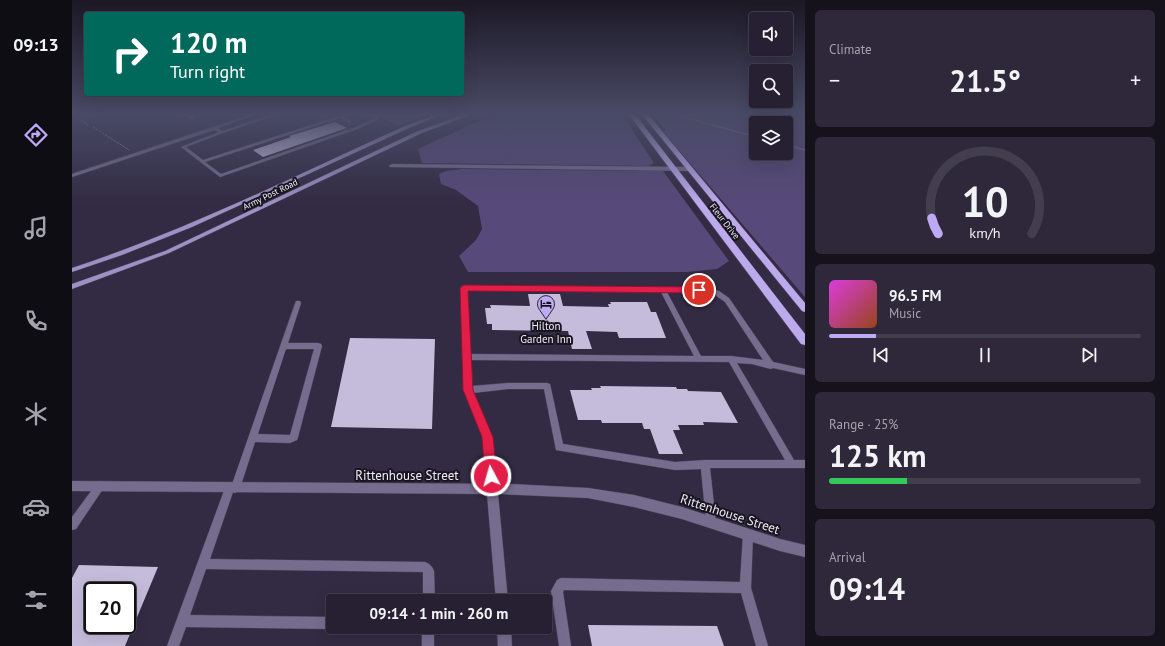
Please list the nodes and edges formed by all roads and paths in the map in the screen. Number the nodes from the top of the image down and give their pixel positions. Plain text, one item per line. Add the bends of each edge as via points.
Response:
1 (119, 143) edge
2 (169, 143) edge
3 (193, 143) edge
4 (260, 143) edge
5 (310, 143) edge
6 (371, 143) edge
7 (396, 143) edge
8 (654, 143) edge
9 (669, 143) edge
10 (793, 147) edge
11 (805, 150) edge
12 (131, 151) dead end
13 (202, 162) junction
14 (392, 166) dead end
15 (673, 169) junction
16 (690, 169) junction
17 (72, 176) edge
18 (72, 270) edge
19 (72, 287) edge
20 (663, 290) junction
21 (298, 303) dead end
22 (805, 309) edge
23 (805, 341) edge
24 (284, 346) junction
25 (467, 357) junction
26 (699, 359) junction
27 (731, 359) junction
28 (771, 366) junction
29 (805, 372) edge
30 (468, 390) junction
31 (252, 438) junction
32 (705, 464) junction
33 (792, 464) junction
34 (805, 464) edge
35 (72, 486) edge
36 (100, 486) junction
37 (232, 488) junction
38 (492, 489) junction
39 (711, 522) junction
40 (72, 525) edge
41 (748, 535) junction
42 (805, 551) edge
43 (202, 564) junction
44 (745, 588) junction
45 (429, 594) edge
46 (501, 594) edge
47 (182, 621) junction
48 (326, 623) edge
49 (428, 634) edge
50 (504, 634) edge
51 (173, 646) edge
52 (428, 646) edge
53 (505, 646) edge
54 (565, 646) edge
55 (762, 646) edge

1 - 12 path
2 - 17 lane
3 - 13 lane via 183,147
4 - 13 lane
5 - 13 lane via 220,176
6 - 18 main road, Army Post Road via 152,242
7 - 19 main road, Army Post Road via 167,252
8 - 15 main road, Fleur Drive
9 - 16 main road, Fleur Drive
10 - 11 lane
14 - 15 street
15 - 16 street
15 - 23 main road, Fleur Drive
16 - 22 main road, Fleur Drive
20 - 25 lane via 464,288
20 - 26 lane
20 - 28 lane via 709,290 718,293 727,300
21 - 24 lane
24 - 31 lane
24 - 31 lane via 318,346 294,436 290,439
25 - 26 lane
25 - 30 lane
26 - 27 lane
27 - 28 lane
27 - 33 lane
28 - 29 lane
30 - 32 lane via 546,386 559,447 675,466
30 - 38 lane via 487,437
31 - 37 lane
32 - 33 lane
32 - 39 lane
33 - 34 lane
35 - 36 street, Rittenhouse Street
36 - 37 street, Rittenhouse Street
36 - 40 lane
37 - 38 street, Rittenhouse Street
37 - 43 lane
38 - 39 street, Rittenhouse Street via 588,493 634,501
38 - 46 street
39 - 41 street, Rittenhouse Street
41 - 42 street, Rittenhouse Street
41 - 44 lane
43 - 45 lane via 426,567 429,571
43 - 47 lane
44 - 54 lane via 561,584 556,591
44 - 55 lane
47 - 48 lane
47 - 51 lane
49 - 52 lane
50 - 53 street

